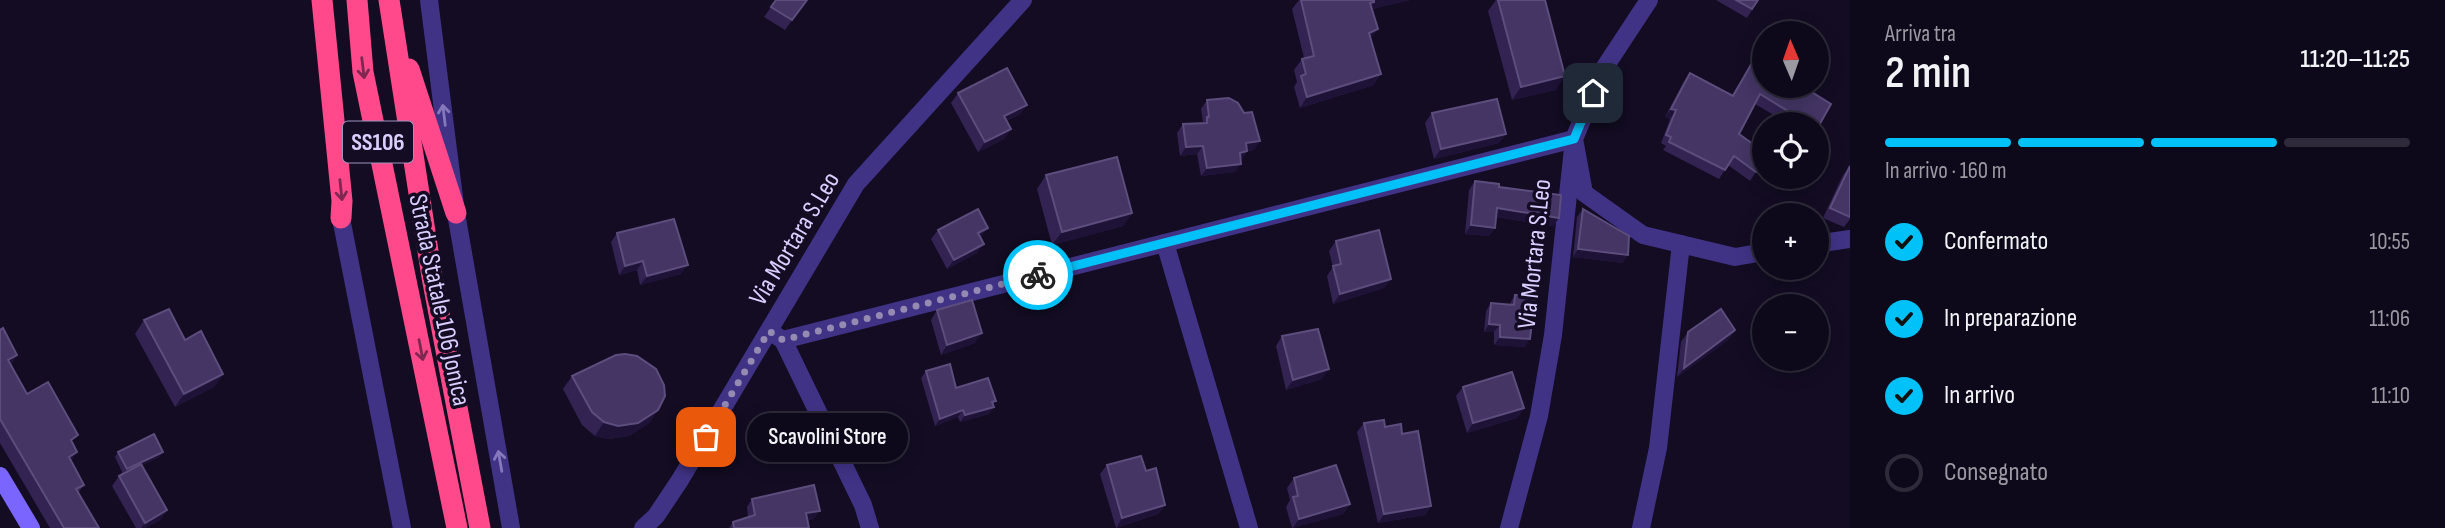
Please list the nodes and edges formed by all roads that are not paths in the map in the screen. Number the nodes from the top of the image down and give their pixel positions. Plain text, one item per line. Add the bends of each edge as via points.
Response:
1 (322, 0) edge
2 (357, 0) edge
3 (429, 0) edge
4 (1023, 0) edge
5 (1649, 0) edge
6 (389, 4) edge
7 (1574, 139) junction
8 (456, 213) junction
9 (341, 218) joint
10 (1850, 239) edge
11 (1829, 242) edge
12 (1165, 243) junction
13 (1681, 244) junction
14 (1752, 254) edge
15 (776, 335) junction
16 (0, 476) edge
17 (478, 518) edge
18 (455, 519) edge
19 (31, 528) edge
20 (401, 528) edge
21 (511, 528) edge
22 (643, 528) edge
23 (870, 528) edge
24 (1249, 528) edge
25 (1509, 528) edge
26 (1641, 528) edge

1 -> 9 highway
2 -> 18 highway, Strada Statale 106 Jonica / SS106 via 363,72
8 -> 3 street
4 - 15 street, Via Mortara S.Leo via 856,184
5 - 7 street, Via Mortara S.Leo via 1603,70
6 - 8 highway
6 - 17 highway, Strada Statale 106 Jonica / SS106 via 432,276
7 - 12 street
7 - 13 street via 1584,193 1643,235
7 - 25 street, Via Mortara S.Leo via 1553,335 1539,416
21 -> 8 street
9 - 20 street
10 - 11 street
12 - 15 street
12 - 24 street
13 - 14 street via 1735,257
13 - 26 street via 1658,448
15 - 22 street, Via Mortara S.Leo via 656,516
15 - 23 street via 863,505
16 - 19 street

